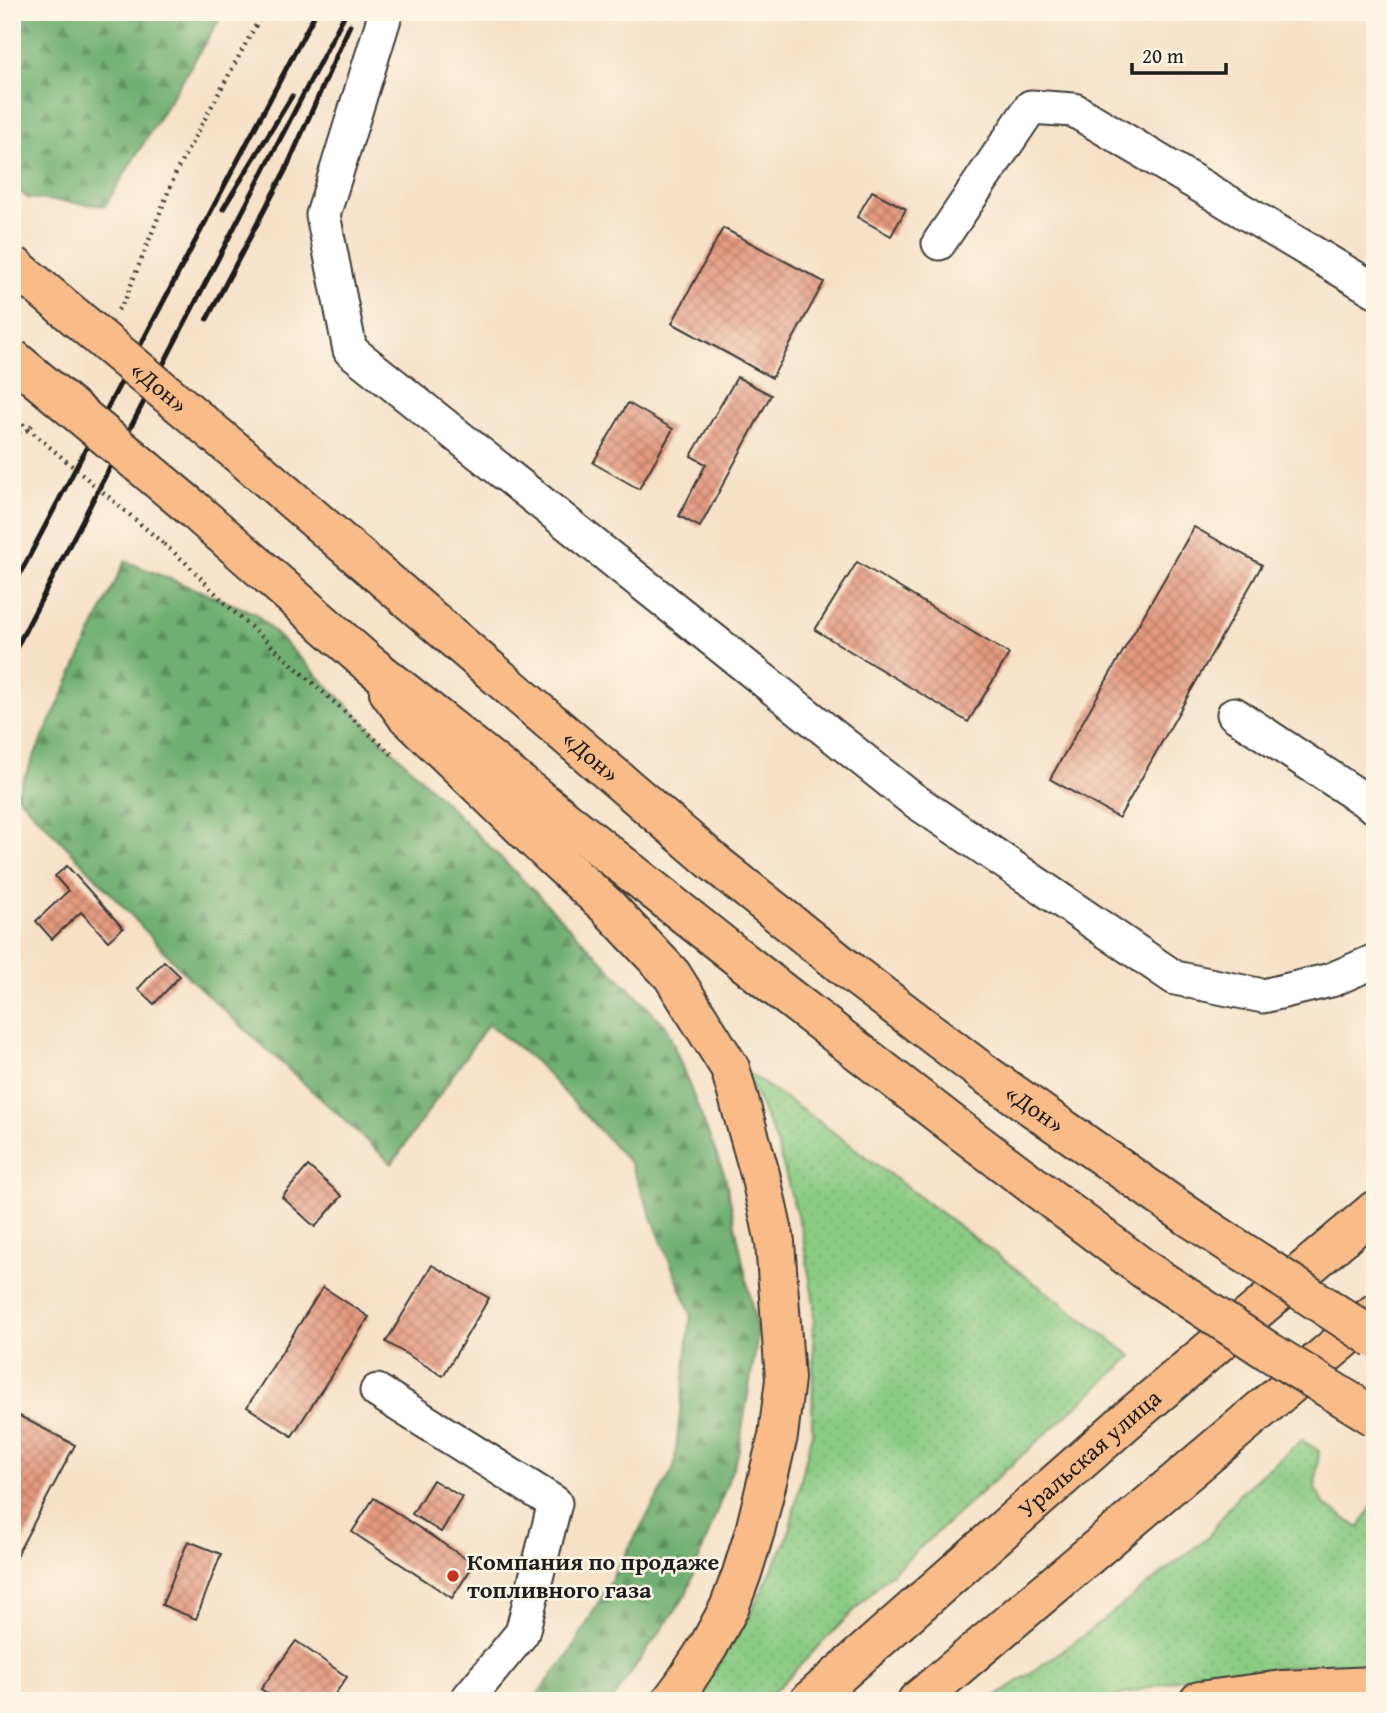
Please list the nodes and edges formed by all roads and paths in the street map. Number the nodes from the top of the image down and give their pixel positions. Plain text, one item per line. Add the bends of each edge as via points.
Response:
1 (262, 12) edge
2 (386, 12) edge
3 (939, 243) dead end
4 (12, 264) edge
5 (1375, 290) edge
6 (125, 300) dead end
7 (12, 358) edge
8 (12, 415) edge
9 (367, 662) junction
10 (1234, 713) dead end
11 (402, 764) dead end
12 (1375, 807) edge
13 (1375, 961) edge
14 (1375, 1210) edge
15 (1375, 1313) edge
16 (1375, 1339) edge
17 (377, 1391) dead end
18 (1375, 1417) edge
19 (1375, 1686) edge
20 (466, 1701) edge
21 (671, 1701) edge
22 (809, 1701) edge
23 (917, 1701) edge
24 (1199, 1701) edge

1 - 6 path via 177,170
2 - 13 lane via 323,215 350,350 911,798 1175,978 1263,996 1331,980
3 - 5 lane via 1031,107 1074,110
4 - 16 main road, «Дон», bridge via 716,864 852,972 985,1074
7 - 9 main road, bridge
8 - 11 path, bridge via 185,562
9 - 18 main road, bridge via 788,997 1144,1269
9 - 21 main road via 406,715 607,906 672,975 730,1068 775,1242 785,1379 775,1448 742,1573 708,1647
10 - 12 lane
14 - 22 main road, Уральская улица via 1132,1415
15 - 23 main road
17 - 20 lane via 555,1503 522,1633
19 - 24 main road via 1283,1690

